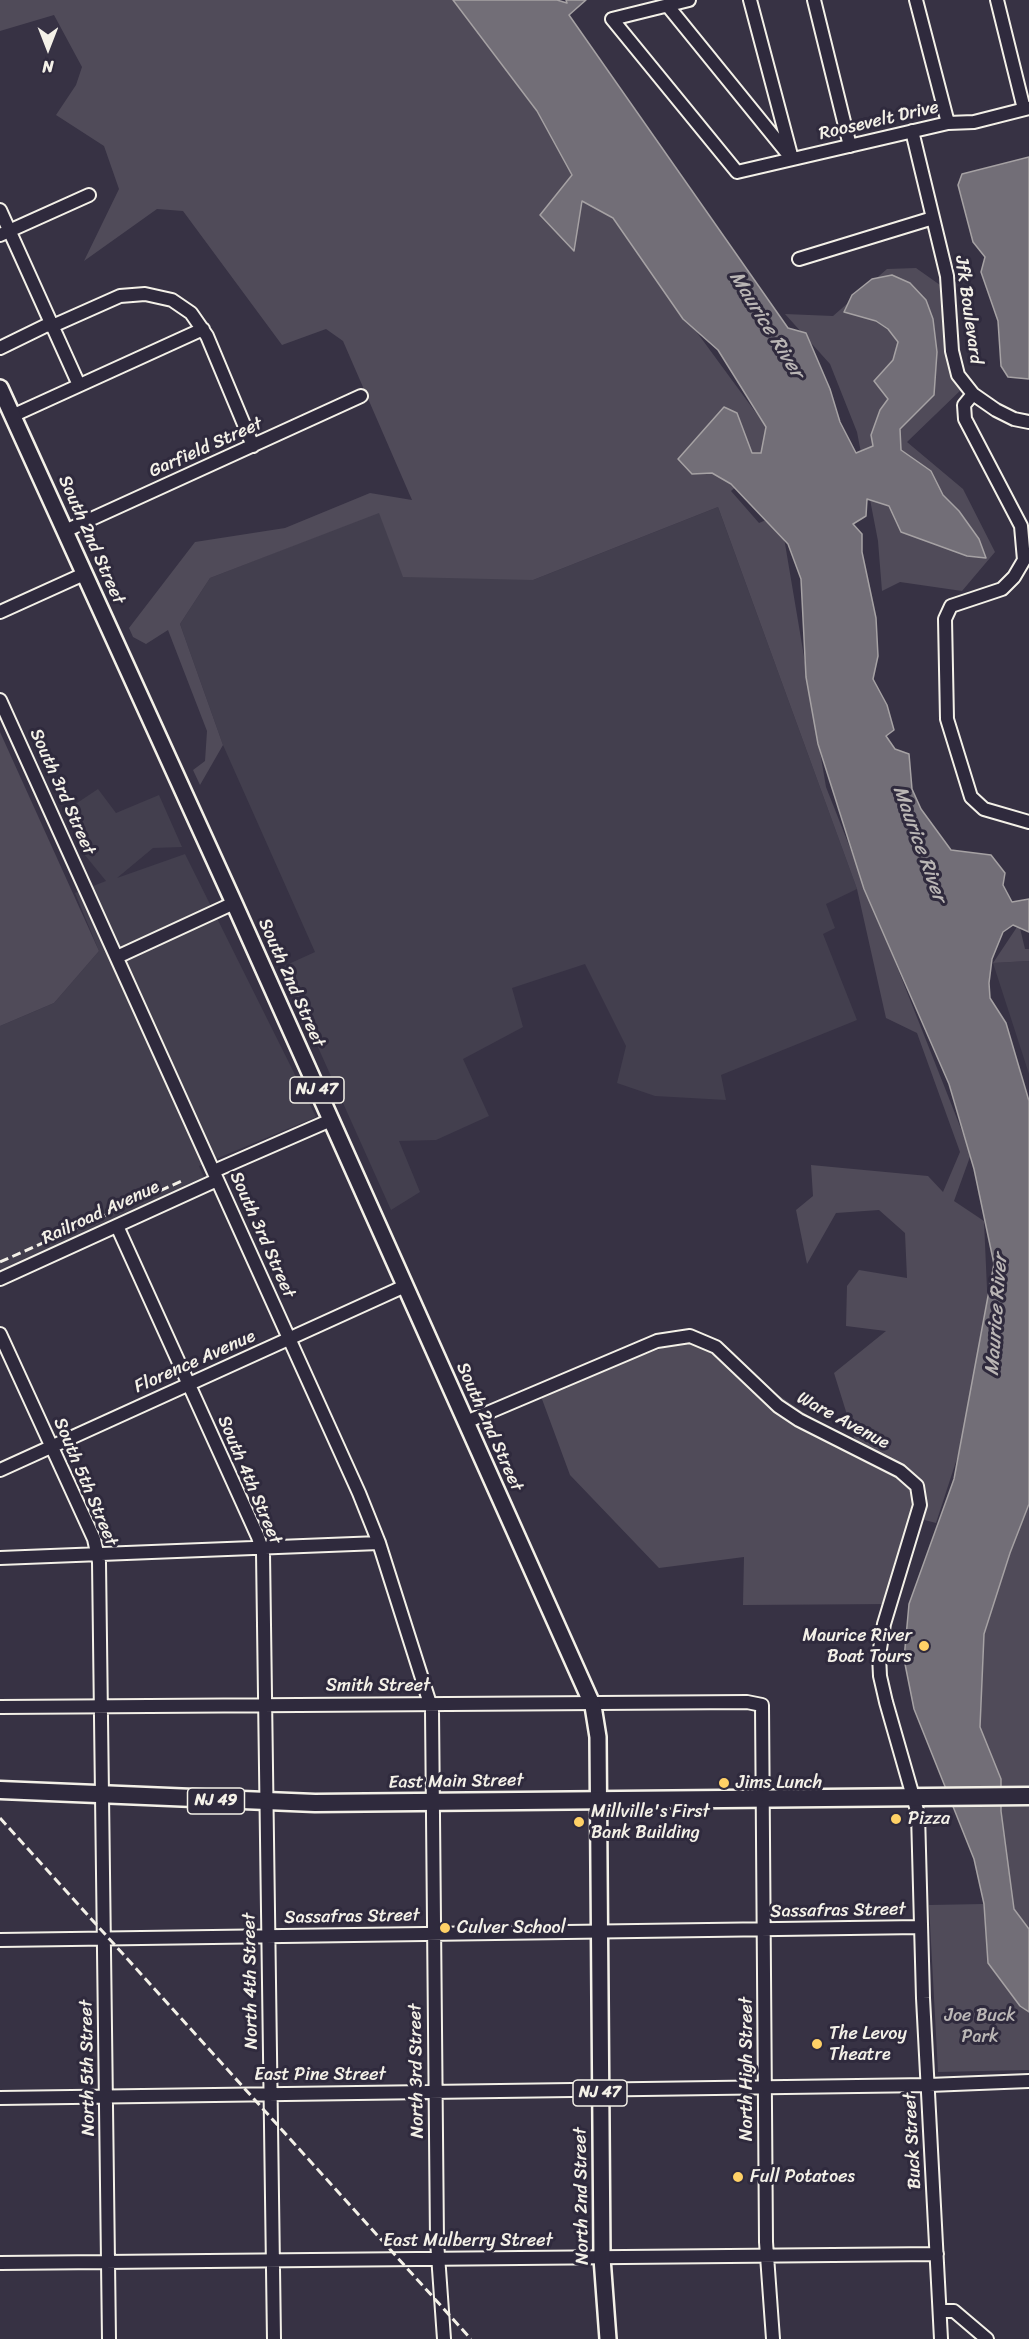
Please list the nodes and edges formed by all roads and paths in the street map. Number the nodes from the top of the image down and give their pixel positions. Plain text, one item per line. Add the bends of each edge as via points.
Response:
1 (689, 0) edge
2 (750, 0) edge
3 (814, 0) edge
4 (916, 0) edge
5 (997, 0) edge
6 (667, 5) junction
7 (1026, 108) edge
8 (948, 123) junction
9 (912, 131) junction
10 (850, 146) junction
11 (792, 159) junction
12 (89, 195) dead end
13 (0, 210) edge
14 (933, 218) junction
15 (5, 233) edge
16 (799, 259) dead end
17 (51, 325) junction
18 (203, 329) junction
19 (0, 348) edge
20 (79, 385) junction
21 (0, 388) edge
22 (972, 394) junction
23 (361, 396) dead end
24 (12, 416) junction
25 (1029, 422) edge
26 (253, 446) junction
27 (65, 531) junction
28 (1026, 565) edge
29 (84, 574) junction
30 (0, 612) edge
31 (0, 700) edge
32 (1029, 822) edge
33 (234, 903) junction
34 (117, 957) junction
35 (331, 1120) junction
36 (215, 1175) junction
37 (117, 1226) junction
38 (0, 1279) edge
39 (405, 1286) junction
40 (0, 1334) edge
41 (288, 1339) junction
42 (188, 1385) junction
43 (466, 1422) junction
44 (52, 1447) junction
45 (0, 1470) edge
46 (379, 1543) junction
47 (262, 1549) junction
48 (99, 1555) junction
49 (0, 1558) edge
50 (757, 1702) joint
51 (591, 1703) junction
52 (430, 1704) junction
53 (265, 1705) junction
54 (102, 1706) junction
55 (0, 1707) edge
56 (0, 1790) edge
57 (103, 1796) junction
58 (1029, 1796) edge
59 (913, 1797) junction
60 (764, 1798) junction
61 (597, 1800) junction
62 (433, 1802) junction
63 (266, 1803) junction
64 (920, 1927) junction
65 (764, 1930) junction
66 (599, 1932) junction
67 (434, 1934) junction
68 (268, 1936) junction
69 (105, 1939) junction
70 (0, 1940) edge
71 (1029, 2081) edge
72 (929, 2085) junction
73 (765, 2088) junction
74 (600, 2090) junction
75 (435, 2092) junction
76 (272, 2094) junction
77 (106, 2096) junction
78 (0, 2098) edge
79 (937, 2254) junction
80 (767, 2256) junction
81 (602, 2258) junction
82 (438, 2259) junction
83 (273, 2260) junction
84 (109, 2261) junction
85 (0, 2263) edge
86 (939, 2311) junction
87 (110, 2339) edge
88 (274, 2339) edge
89 (444, 2339) edge
90 (608, 2339) edge
91 (773, 2339) edge
92 (941, 2339) edge
93 (987, 2339) edge

1 - 6 street
2 - 11 street
3 - 10 street
4 - 8 street
5 - 7 street
6 - 11 street
6 - 11 street, Roosevelt Drive via 612,19 738,172
7 - 8 street, Roosevelt Drive via 974,122
8 - 9 street, Roosevelt Drive
9 - 10 street, Roosevelt Drive
9 - 14 street, Jfk Boulevard
10 - 11 street, Roosevelt Drive
12 - 15 street
13 - 15 street
14 - 16 street
14 - 22 street, Jfk Boulevard via 947,276 952,351 958,375
15 - 17 street
17 - 18 street via 120,296 145,294 182,305
17 - 19 street
17 - 20 street
18 - 20 street
18 - 26 street
20 - 24 street
21 - 24 main road, South 2nd Street / NJ 47
22 - 25 street, Jfk Boulevard via 1014,419
22 - 28 street via 964,405 966,419 1021,526
23 - 26 street, Garfield Street
24 - 27 main road, South 2nd Street / NJ 47
26 - 27 street, Garfield Street
27 - 29 main road, South 2nd Street / NJ 47
28 - 32 street via 1002,589 951,606 945,619 945,696 947,719 971,797 984,809
29 - 30 street
29 - 33 main road, South 2nd Street / NJ 47
31 - 34 street, South 3rd Street
33 - 34 street
33 - 35 main road, South 2nd Street / NJ 47
34 - 36 street, South 3rd Street
35 - 36 street, Railroad Avenue
35 - 39 main road, South 2nd Street / NJ 47
36 - 37 street, Railroad Avenue
36 - 41 street, South 3rd Street
37 - 38 street, Railroad Avenue
37 - 42 street, South 4th Street
39 - 41 street, Florence Avenue
39 - 43 main road, South 2nd Street / NJ 47
40 - 44 street, South 5th Street
41 - 42 street, Florence Avenue
41 - 46 street, South 3rd Street
42 - 44 street, Florence Avenue
42 - 47 street, South 4th Street
43 - 51 main road, South 2nd Street / NJ 47
43 - 59 street, Ware Avenue via 657,1341 690,1336 716,1347 778,1406 799,1420 911,1479 919,1492 920,1505 884,1624 879,1655 886,1702
44 - 45 street, Florence Avenue
44 - 48 street, South 5th Street
46 - 47 street
46 - 52 street, South 3rd Street
47 - 48 street
47 - 53 street, South 4th Street
48 - 49 street
48 - 54 street, South 5th Street
50 - 51 street, Smith Street
50 - 60 street, North High Street via 764,1712
51 - 52 street, Smith Street
51 - 61 main road, South 2nd Street / NJ 47 via 598,1737
52 - 53 street, Smith Street
52 - 62 street, South 3rd Street
53 - 54 street, Smith Street
53 - 63 street, South 4th Street
54 - 55 street, Smith Street
54 - 57 street, South 5th Street
56 - 57 highway, East Main Street / NJ 49
57 - 63 highway, East Main Street / NJ 49
57 - 69 street, North 5th Street
58 - 59 highway, NJ 49
59 - 60 highway, East Main Street / NJ 49
59 - 64 street, Buck Street via 918,1822
60 - 61 highway, East Main Street / NJ 49
60 - 65 street, North High Street
61 - 62 highway, East Main Street / NJ 49
61 - 66 main road, North 2nd Street / NJ 47
62 - 63 highway, East Main Street / NJ 49
62 - 67 street, North 3rd Street
63 - 68 street, North 4th Street
64 - 65 street, Sassafras Street
64 - 72 street, Buck Street
65 - 66 street, Sassafras Street
65 - 73 street, North High Street
66 - 67 street, Sassafras Street
66 - 74 main road, North 2nd Street / NJ 47
67 - 68 street, Sassafras Street
67 - 75 street, North 3rd Street
68 - 69 street, Sassafras Street
68 - 76 street, North 4th Street
69 - 70 street, Sassafras Street
69 - 77 street, North 5th Street
71 - 72 street, East Pine Street
72 - 73 street, East Pine Street
72 - 79 street, Buck Street
73 - 74 street, East Pine Street
73 - 80 street, North High Street
74 - 75 street, East Pine Street
74 - 81 main road, North 2nd Street / NJ 47
75 - 76 street, East Pine Street
75 - 82 street, North 3rd Street
76 - 77 street, East Pine Street
76 - 83 street, North 4th Street
77 - 78 street, East Pine Street
77 - 84 street, North 5th Street
79 - 80 street, East Mulberry Street
79 - 86 street, Buck Street
80 - 81 street, East Mulberry Street
80 - 91 street, North High Street
81 - 82 street, East Mulberry Street
81 - 90 main road, North 2nd Street / NJ 47
82 - 83 street, East Mulberry Street
82 - 89 street, North 3rd Street
83 - 84 street, East Mulberry Street
83 - 88 street, North 4th Street
84 - 85 street, East Mulberry Street
84 - 87 street, North 5th Street
86 - 92 street, Buck Street
86 - 93 street via 954,2311

